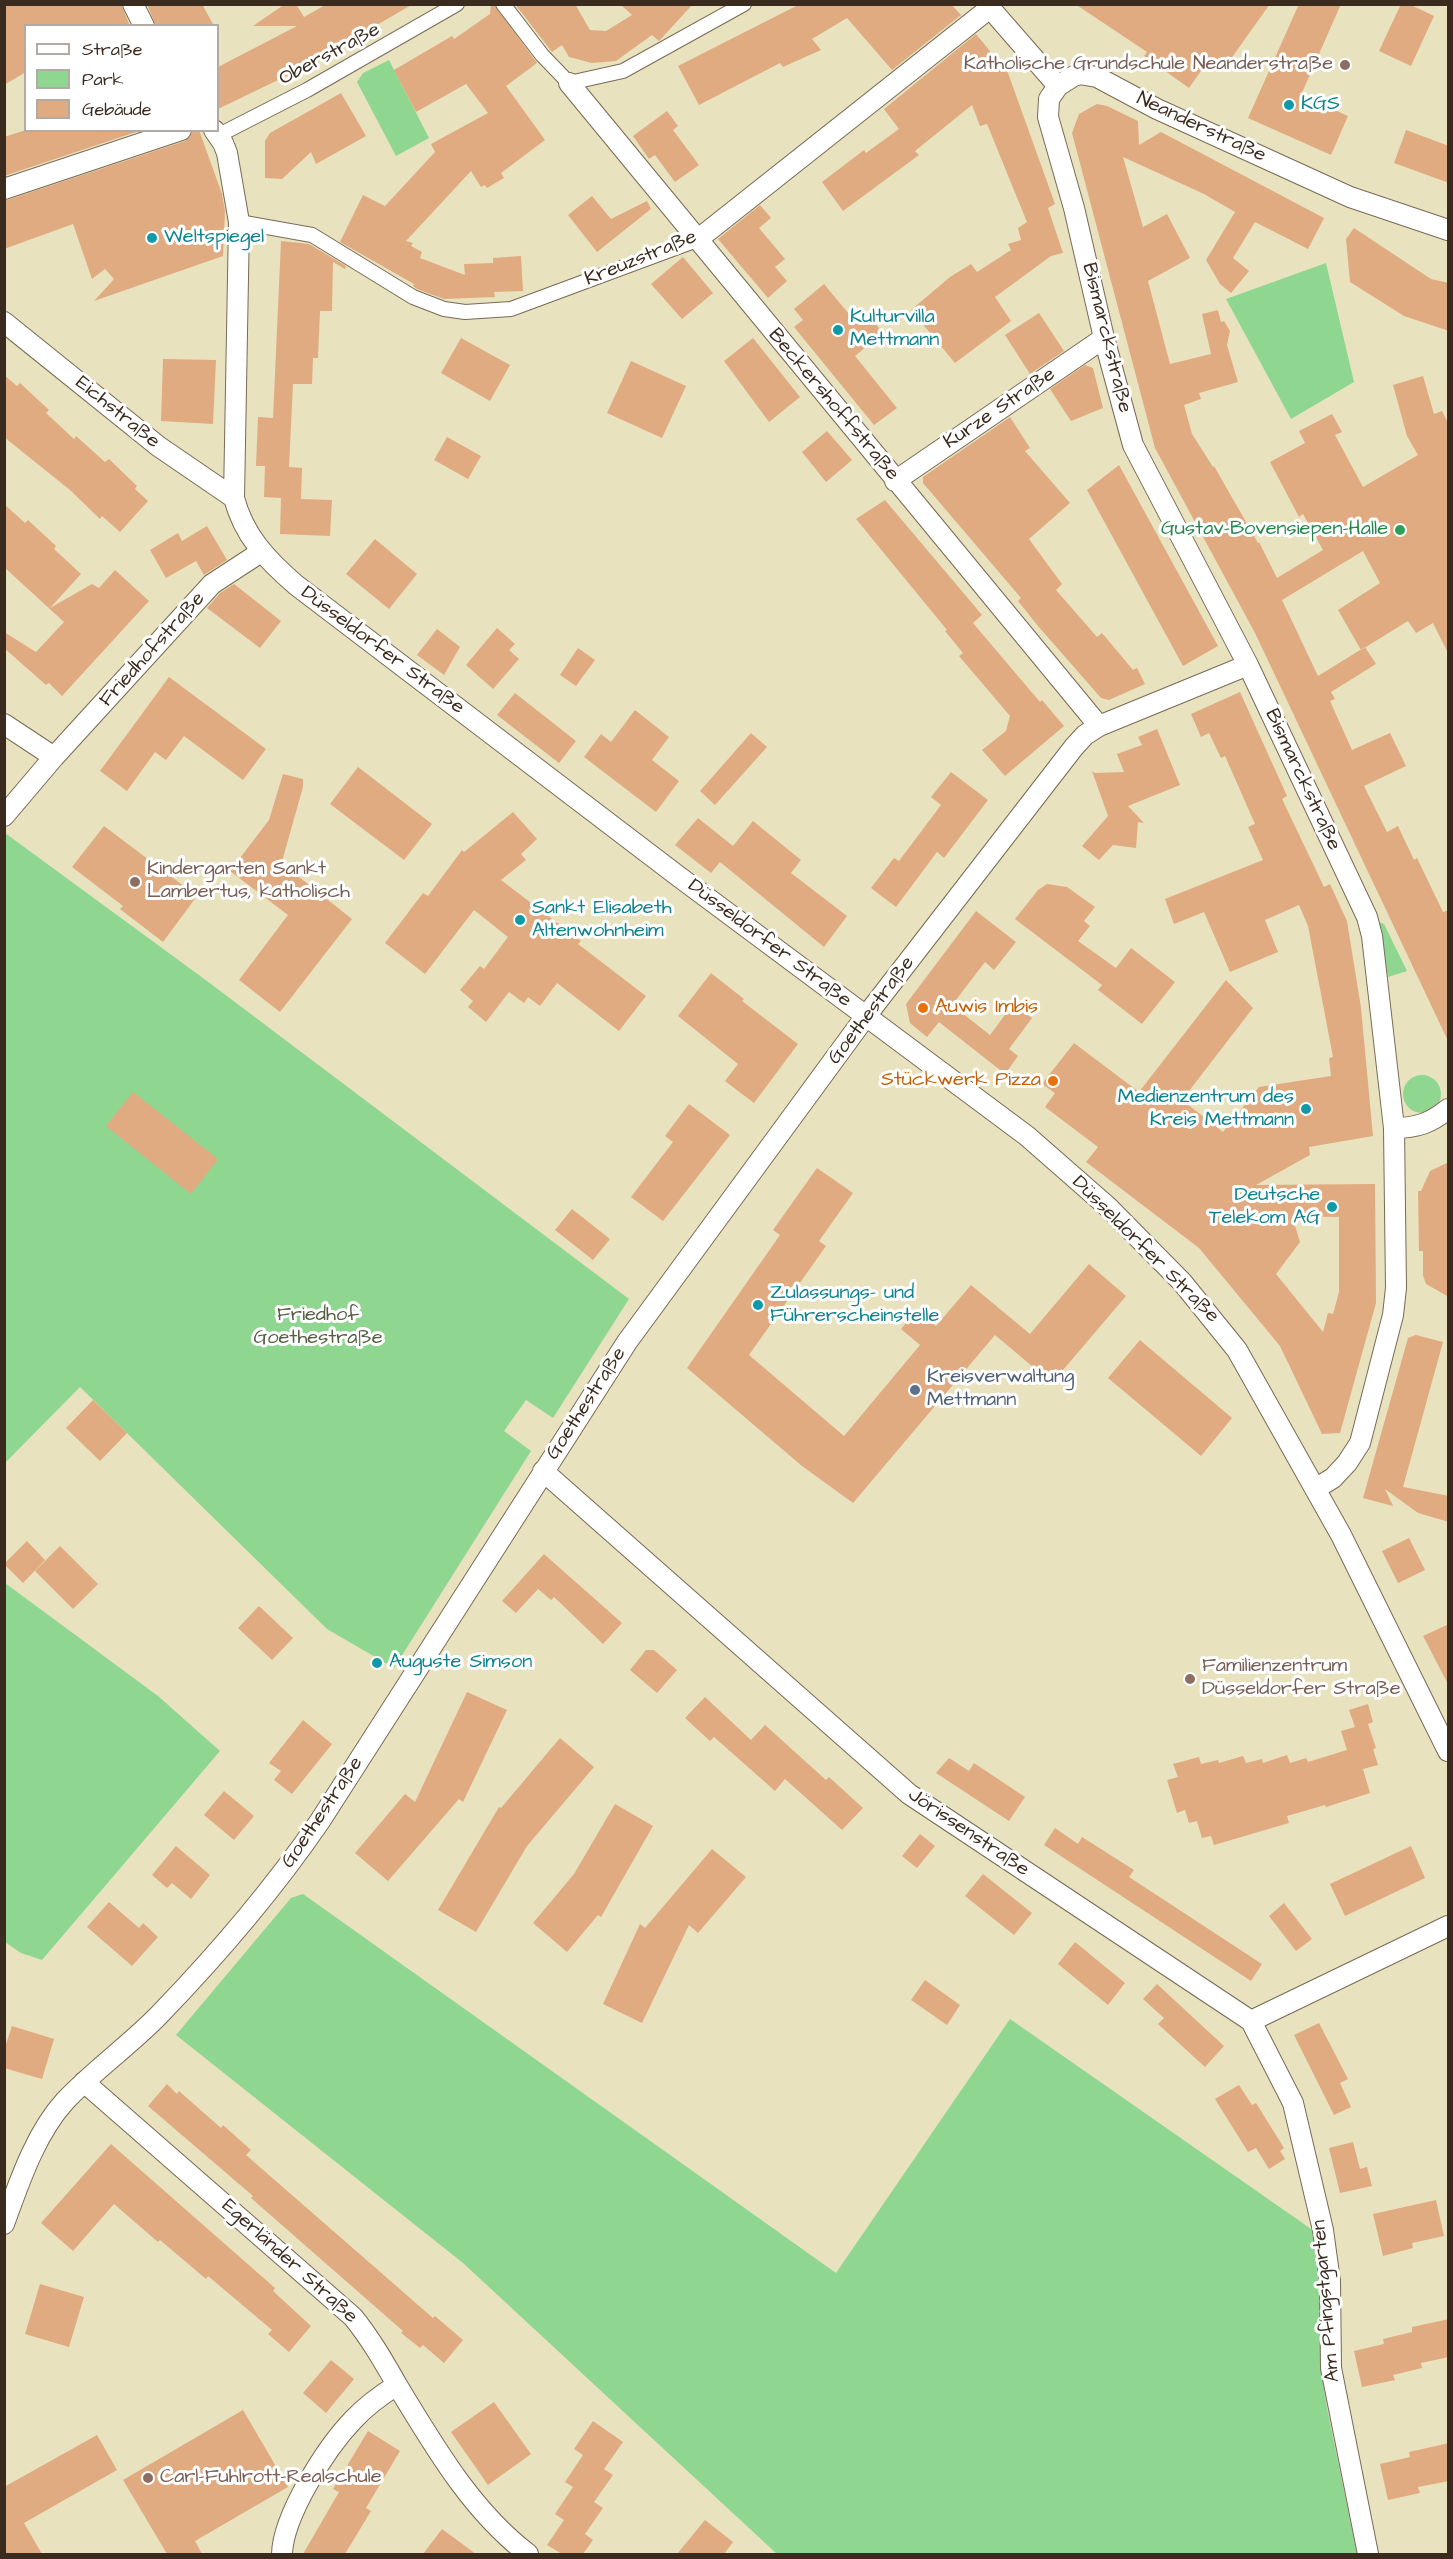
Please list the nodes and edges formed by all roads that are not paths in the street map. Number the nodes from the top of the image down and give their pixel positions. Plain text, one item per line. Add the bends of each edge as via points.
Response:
1 (133, 4) edge
2 (457, 4) edge
3 (503, 4) edge
4 (988, 6) edge
5 (733, 7) edge
6 (143, 24) edge
7 (569, 83) junction
8 (1058, 86) junction
9 (175, 132) edge
10 (217, 133) edge
11 (4, 189) edge
12 (239, 222) junction
13 (1449, 230) edge
14 (697, 240) junction
15 (4, 322) edge
16 (1104, 338) junction
17 (895, 481) junction
18 (234, 498) junction
19 (261, 552) junction
20 (1248, 665) junction
21 (4, 724) edge
22 (1099, 726) junction
23 (54, 757) junction
24 (4, 816) edge
25 (866, 1016) junction
26 (1449, 1109) edge
27 (1394, 1128) junction
28 (543, 1472) junction
29 (1315, 1489) junction
30 (1449, 1751) edge
31 (1449, 1926) edge
32 (1251, 2021) junction
33 (84, 2082) junction
34 (4, 2224) edge
35 (397, 2385) junction
36 (282, 2554) edge
37 (528, 2554) edge
38 (1368, 2554) edge

1 - 6 street
2 - 10 street, Oberstraße via 308,90
3 - 7 street
4 - 8 street
4 - 14 street, Kreuzstraße
5 - 7 street via 623,71
7 - 14 street, Beckershoffstraße
8 - 13 street, Neanderstraße via 1079,74 1097,77 1157,109 1350,197
8 - 16 street, Bismarckstraße via 1049,99 1048,117
9 - 11 street
10 - 12 street, Düsseldorfer Straße via 227,153
12 - 14 street, Kreuzstraße via 312,235 413,297 465,312 511,309
12 - 18 street, Düsseldorfer Straße
14 - 17 street, Beckershoffstraße
15 - 18 street, Eichstraße via 158,446
16 - 17 street, Kurze Straße
16 - 20 street, Bismarckstraße via 1139,461
17 - 22 street, Beckershoffstraße
18 - 19 street, Düsseldorfer Straße via 244,526
19 - 23 street, Friedhofstraße via 212,584
19 - 25 street, Düsseldorfer Straße via 296,585
20 - 22 street, Goethestraße
20 - 27 street, Bismarckstraße via 1367,917
21 - 23 street
22 - 25 street, Goethestraße via 1074,747
23 - 24 street, Friedhofstraße
25 - 28 street, Goethestraße via 627,1342
25 - 29 street, Düsseldorfer Straße via 1027,1136 1108,1207 1182,1282 1237,1350
26 - 27 street via 1425,1125
27 - 29 street, Bismarckstraße via 1393,1315 1360,1443 1333,1478
28 - 32 street, Jörissenstraße via 902,1788
28 - 33 street, Goethestraße via 344,1783 271,1889 156,2018
29 - 30 street, Düsseldorfer Straße
31 - 32 street
32 - 38 street, Am Pfingstgarten via 1293,2103 1323,2230 1329,2281 1331,2368
33 - 34 street, Goethestraße via 44,2131
33 - 35 street, Egerländer Straße via 353,2317
35 - 36 street via 361,2412 332,2446 290,2518
35 - 37 street, Egerländer Straße via 482,2512

